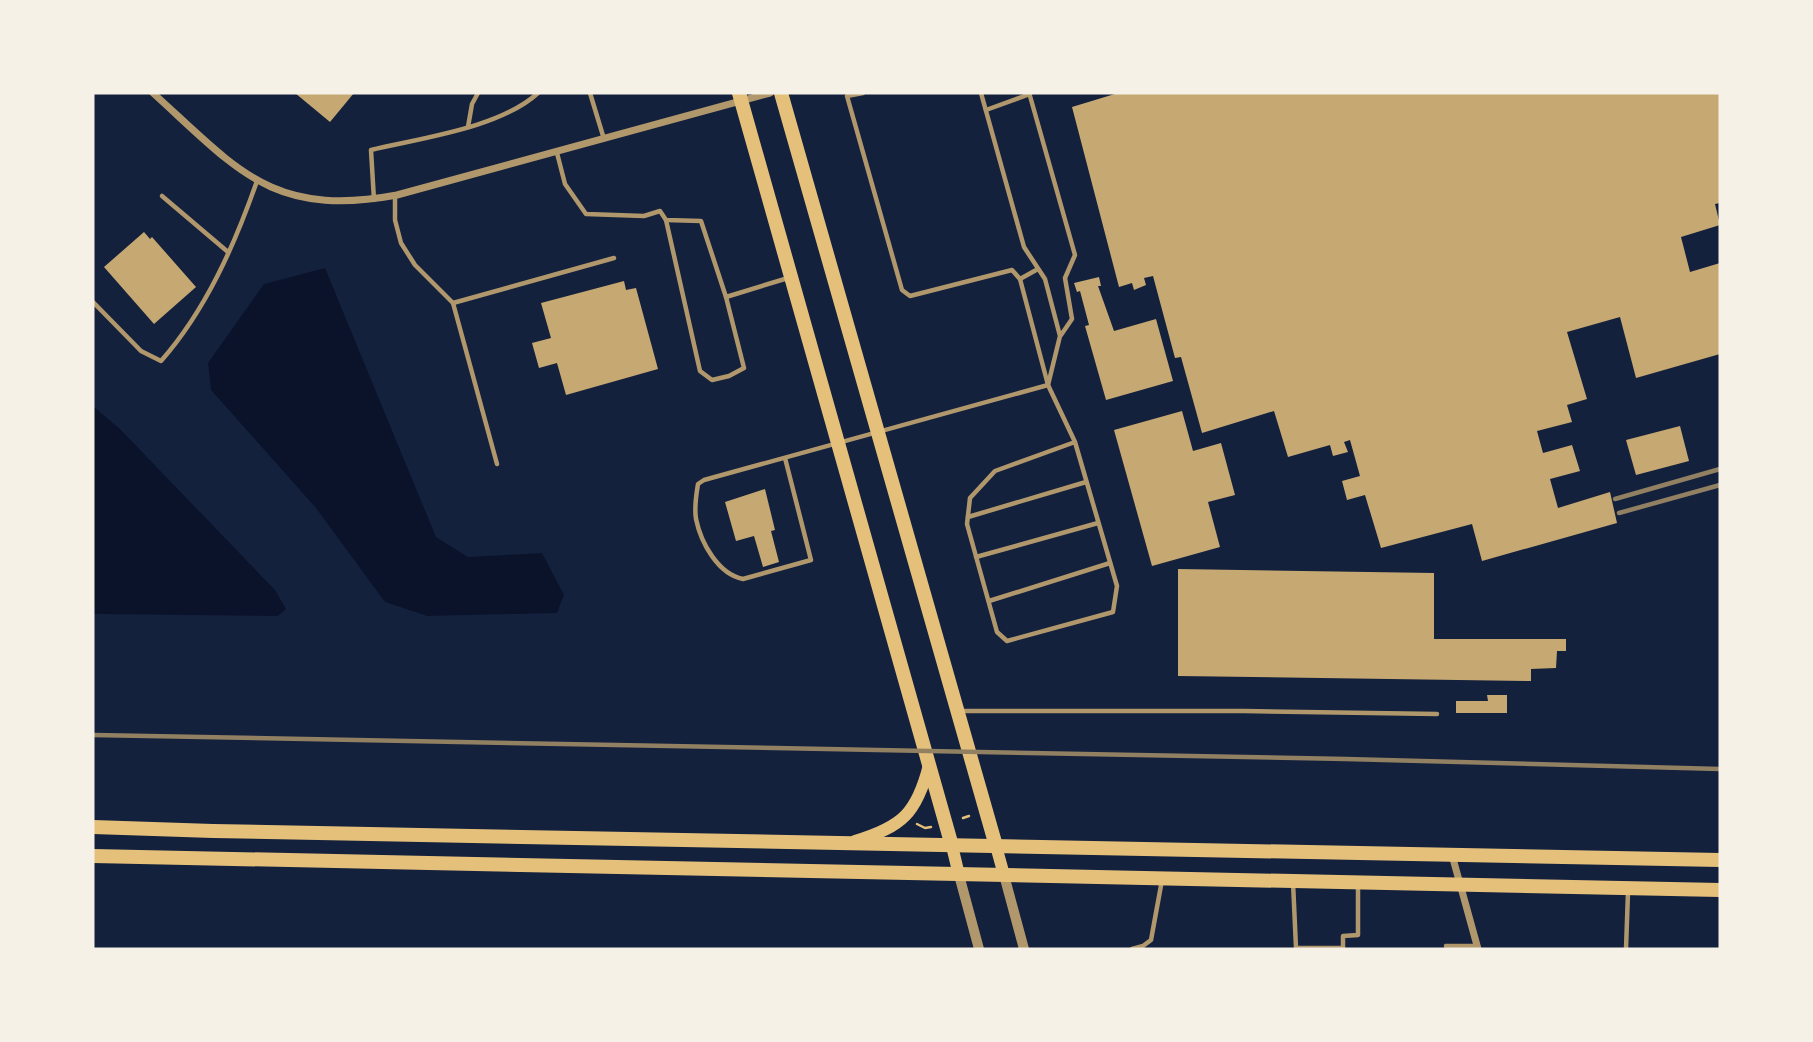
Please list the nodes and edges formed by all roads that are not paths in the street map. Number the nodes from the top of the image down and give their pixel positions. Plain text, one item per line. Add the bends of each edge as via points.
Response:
1 (153, 93) edge
2 (478, 93) edge
3 (538, 93) edge
4 (590, 93) edge
5 (770, 93) edge
6 (782, 93) edge
7 (863, 93) edge
8 (981, 93) edge
9 (1030, 94) edge
10 (740, 97) edge
11 (986, 110) junction
12 (468, 127) junction
13 (604, 140) junction
14 (557, 153) junction
15 (257, 181) junction
16 (395, 196) junction
17 (162, 197) dead end
18 (374, 200) junction
19 (666, 220) junction
20 (229, 253) junction
21 (614, 258) dead end
22 (1038, 268) junction
23 (791, 277) junction
24 (1020, 279) junction
25 (726, 297) junction
26 (93, 302) edge
27 (453, 303) junction
28 (1060, 336) junction
29 (1048, 385) junction
30 (877, 432) junction
31 (838, 442) junction
32 (1075, 442) junction
33 (785, 458) junction
34 (497, 464) dead end
35 (1086, 482) junction
36 (968, 517) junction
37 (1098, 523) junction
38 (976, 557) junction
39 (1110, 563) junction
40 (989, 601) junction
41 (956, 711) junction
42 (1437, 714) dead end
43 (929, 765) junction
44 (93, 827) edge
45 (844, 844) junction
46 (952, 846) junction
47 (996, 846) junction
48 (1451, 855) junction
49 (93, 856) edge
50 (1720, 860) edge
51 (959, 875) junction
52 (1004, 875) junction
53 (1162, 879) junction
54 (1293, 881) junction
55 (1358, 883) junction
56 (1459, 885) junction
57 (1628, 888) junction
58 (1720, 890) edge
59 (1477, 948) edge
60 (979, 949) edge
61 (1024, 949) edge
62 (1132, 949) edge
63 (1343, 949) edge
64 (1447, 949) edge
65 (1626, 949) edge

1 - 15 street via 218,155
2 - 12 lane
3 - 12 lane via 497,120
4 - 13 lane
5 - 10 street
6 - 30 main road
7 - 24 lane via 847,96 902,290 910,296 1012,270
8 - 11 lane
9 - 11 lane
9 - 28 lane via 1075,255 1065,278 1072,319
10 - 13 street
10 - 23 main road
11 - 22 lane via 1024,247
12 - 18 lane via 370,150
13 - 14 street
14 - 16 street
14 - 19 lane via 565,184 586,214 643,216 660,211
15 - 18 street via 299,198
15 - 20 lane
16 - 18 street
16 - 27 lane via 401,243 415,265
17 - 20 lane
19 - 25 lane via 701,220
19 - 25 lane via 700,371 712,380 744,368
20 - 26 lane via 180,339 162,361 141,351
21 - 27 lane
22 - 24 lane
22 - 28 lane
23 - 25 lane
23 - 31 main road
24 - 29 lane
27 - 34 lane
28 - 29 lane
29 - 30 lane
29 - 32 lane
30 - 31 lane
30 - 41 main road
31 - 33 lane
31 - 43 main road
32 - 35 lane
32 - 36 lane via 995,471 970,498
33 - 33 lane via 811,560 743,579 732,577 702,538 696,519 698,485
35 - 36 lane
35 - 37 lane
36 - 38 lane
37 - 38 lane
37 - 39 lane
38 - 40 lane
39 - 40 lane
39 - 40 lane via 1117,586 1113,612 1007,641 997,632
41 - 42 lane
41 - 47 main road
43 - 45 main road via 923,791 904,819 881,833
43 - 46 main road
44 - 45 main road
45 - 46 main road
46 - 47 main road
46 - 51 main road
47 - 48 main road
47 - 52 main road
48 - 50 main road
48 - 56 street
49 - 51 main road
51 - 52 main road
51 - 60 street
52 - 53 main road
52 - 61 street
53 - 54 main road
53 - 62 lane via 1151,940
54 - 55 main road
54 - 63 lane via 1296,947
55 - 56 main road
55 - 63 lane via 1359,935 1343,936
56 - 57 main road
56 - 59 street
57 - 58 main road
57 - 65 lane
59 - 64 lane

